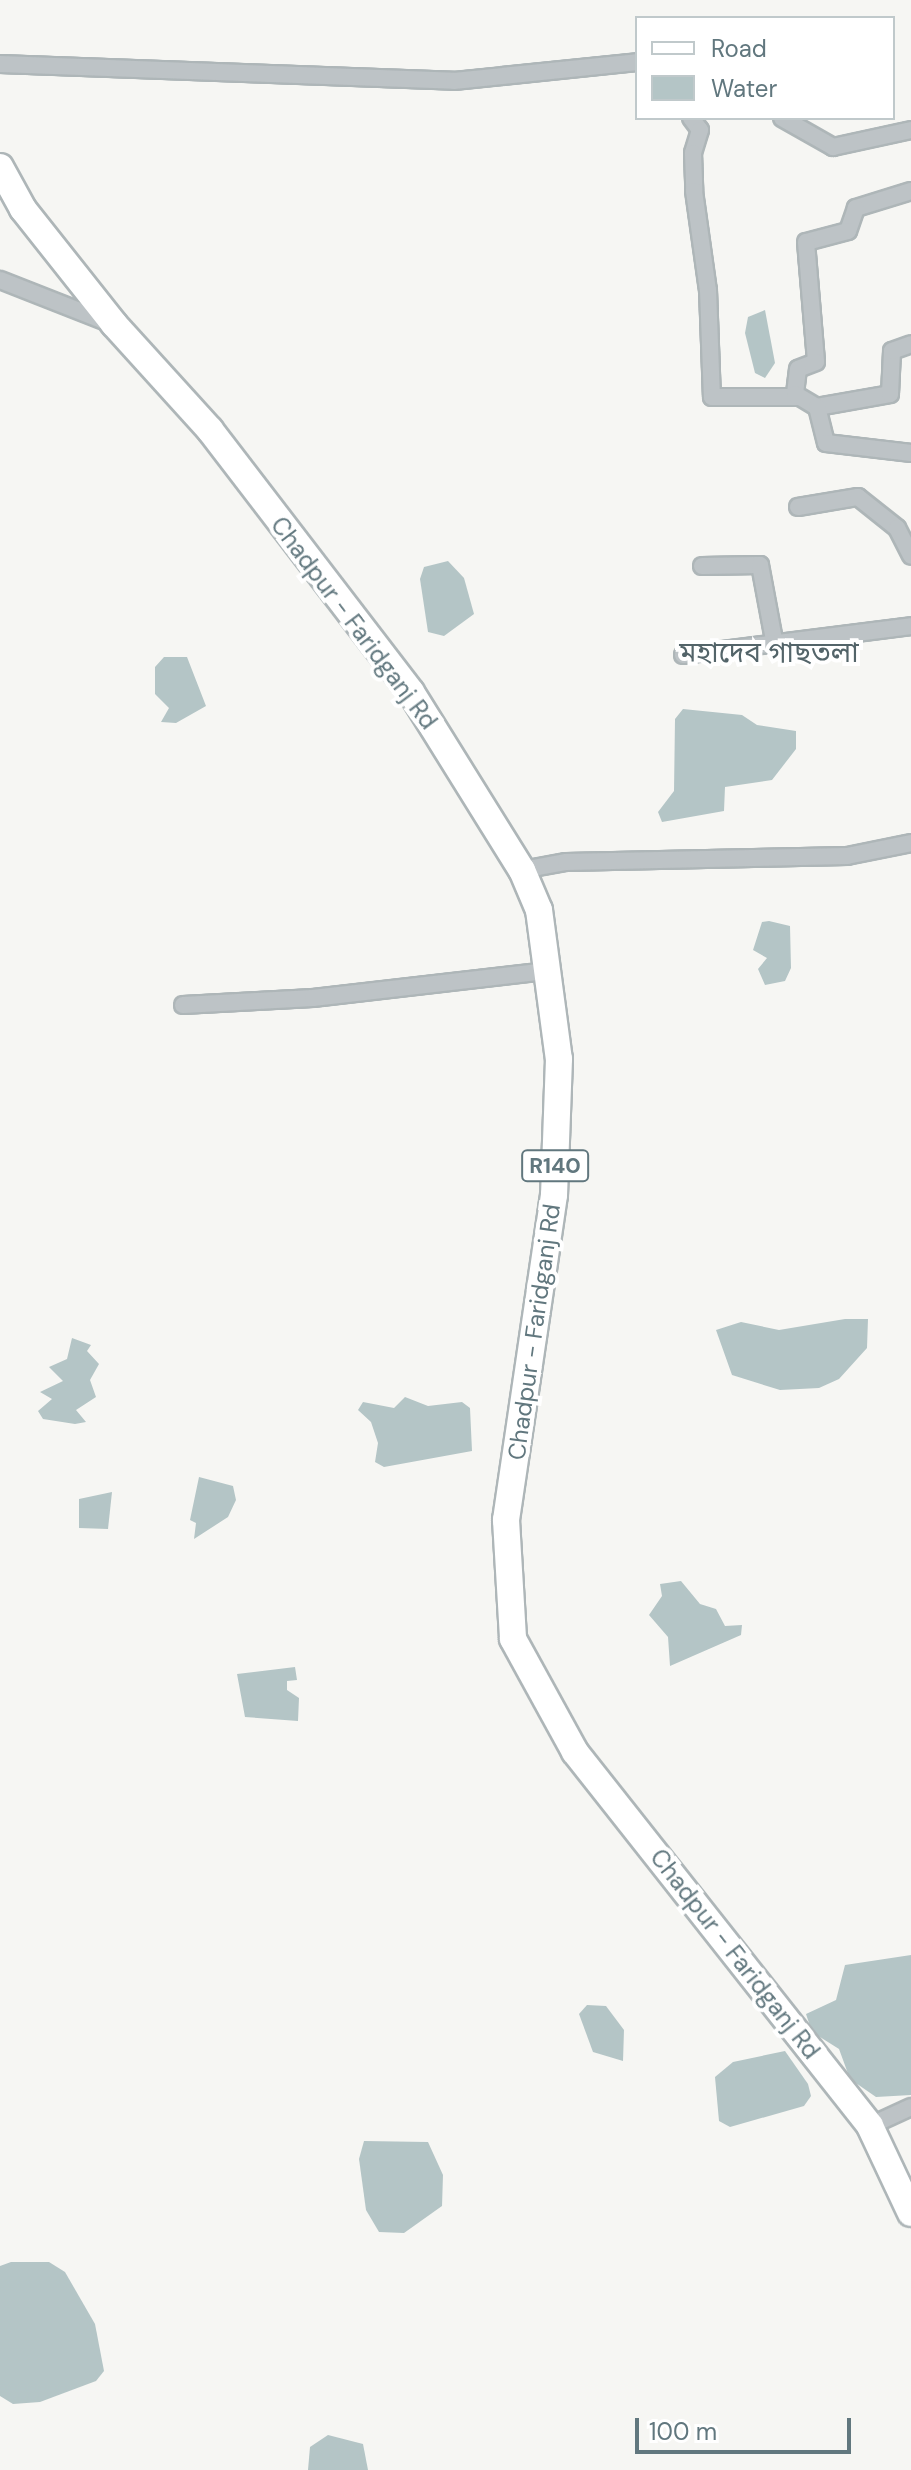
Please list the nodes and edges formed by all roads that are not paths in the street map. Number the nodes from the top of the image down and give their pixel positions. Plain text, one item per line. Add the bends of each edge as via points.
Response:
1 (635, 62) edge
2 (0, 64) edge
3 (692, 120) edge
4 (786, 120) edge
5 (911, 130) edge
6 (0, 167) edge
7 (911, 191) edge
8 (0, 280) edge
9 (114, 324) junction
10 (911, 344) edge
11 (797, 397) junction
12 (817, 407) junction
13 (911, 453) edge
14 (798, 507) dead end
15 (911, 556) edge
16 (702, 566) dead end
17 (911, 626) edge
18 (774, 640) junction
19 (683, 655) dead end
20 (911, 843) edge
21 (522, 870) junction
22 (545, 971) junction
23 (183, 1005) dead end
24 (911, 2107) edge
25 (870, 2126) junction
26 (911, 2213) edge

1 - 2 street via 454,81
3 - 11 street via 700,130 693,153 694,191 708,290 712,397
4 - 5 street via 833,147
6 - 9 main road, Chadpur - Faridganj Rd / R140 via 23,209
7 - 11 street via 856,208 848,231 806,242 816,362 798,369
8 - 9 street
9 - 21 main road, Chadpur - Faridganj Rd / R140 via 210,430 411,692
10 - 12 street via 892,351 890,394
11 - 12 street
12 - 13 street via 826,443
14 - 15 street via 858,497 897,528
16 - 18 street via 760,565
17 - 18 street
18 - 19 street
20 - 21 street via 847,856 566,862
21 - 22 main road, Chadpur - Faridganj Rd / R140 via 539,910
22 - 23 street via 329,997
22 - 25 main road, Chadpur - Faridganj Rd / R140 via 559,1059 554,1195 506,1520 513,1639 575,1752
24 - 25 street
25 - 26 main road, Chadpur - Faridganj Rd / R140

